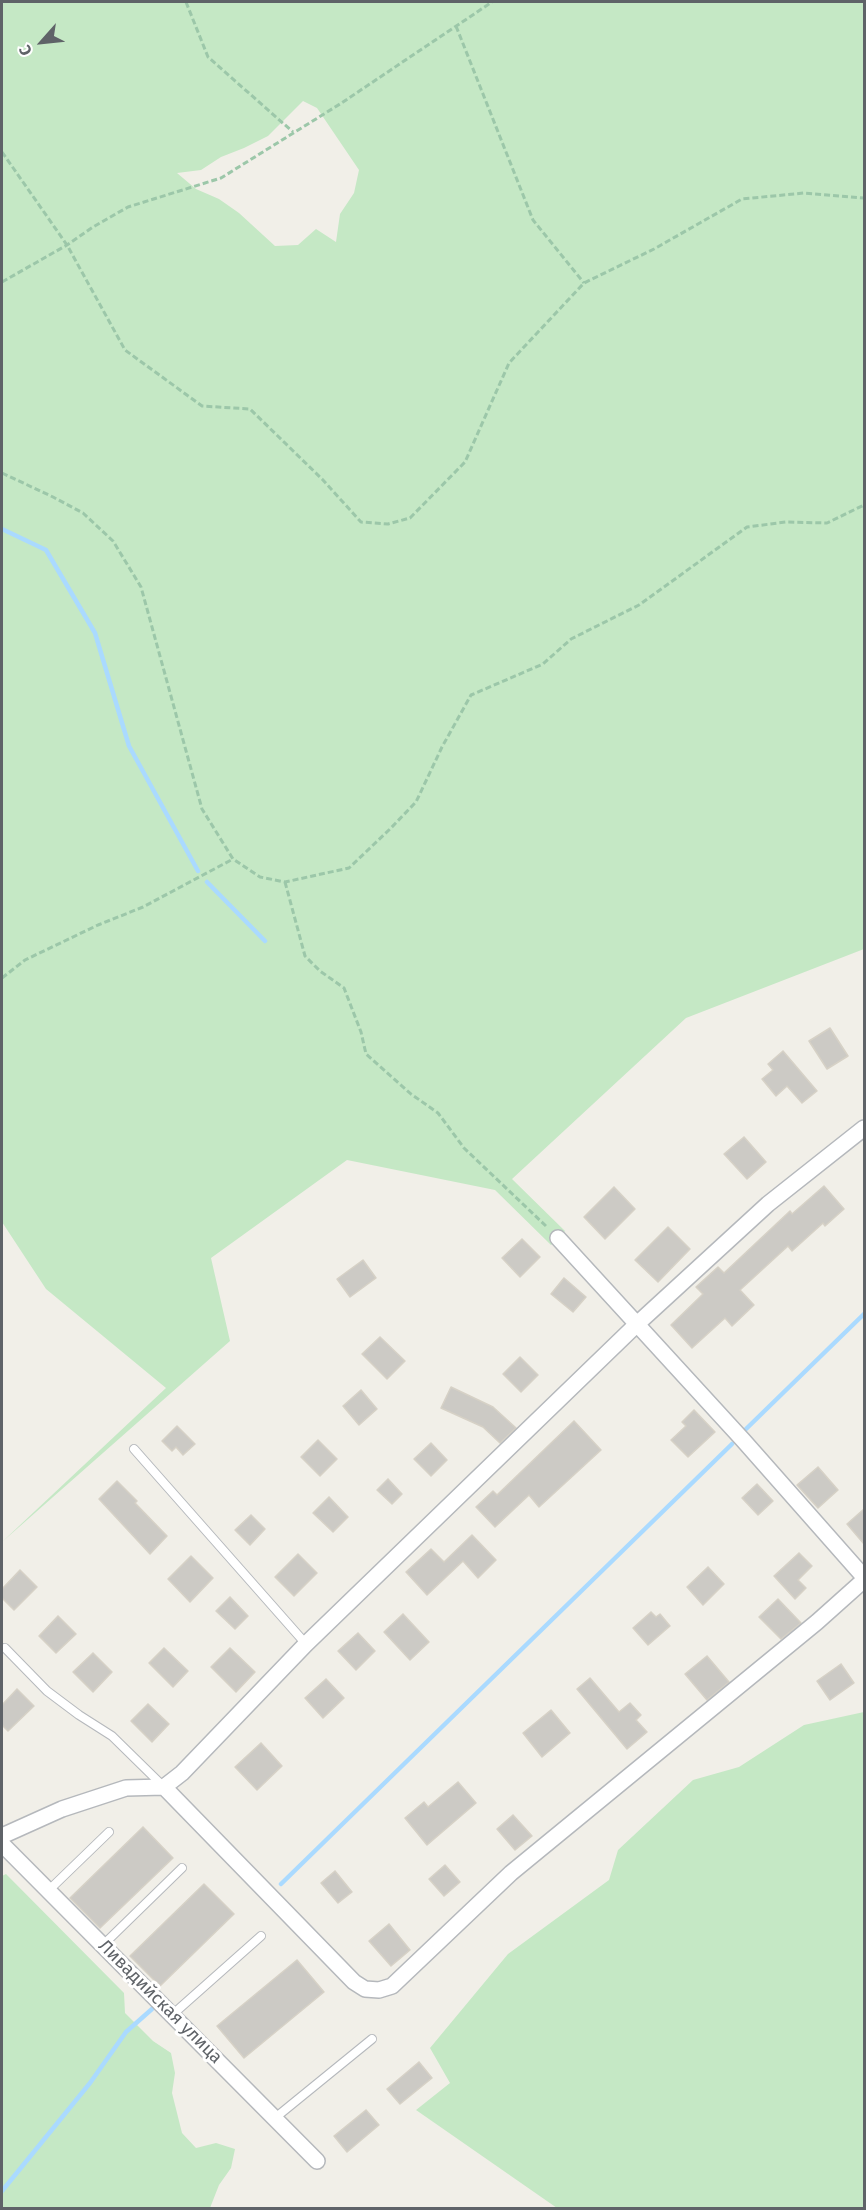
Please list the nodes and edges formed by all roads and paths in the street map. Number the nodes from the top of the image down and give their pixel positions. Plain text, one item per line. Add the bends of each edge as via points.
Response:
1 (186, 2) edge
2 (492, 2) edge
3 (456, 26) junction
4 (293, 132) junction
5 (2, 153) edge
6 (864, 198) edge
7 (67, 245) junction
8 (2, 282) edge
9 (584, 283) junction
10 (2, 473) edge
11 (864, 505) edge
12 (233, 859) junction
13 (285, 882) junction
14 (2, 978) edge
15 (864, 1128) edge
16 (558, 1238) joint
17 (636, 1325) junction
18 (134, 1449) dead end
19 (864, 1579) edge
20 (306, 1644) junction
21 (5, 1648) dead end
22 (164, 1787) junction
23 (109, 1832) dead end
24 (2, 1836) edge
25 (2, 1844) edge
26 (182, 1868) dead end
27 (48, 1891) junction
28 (261, 1936) dead end
29 (103, 1945) junction
30 (172, 2015) junction
31 (372, 2039) dead end
32 (275, 2118) junction
33 (317, 2161) dead end

1 - 4 path via 208,57
2 - 3 path
3 - 4 path
3 - 9 path via 533,220
4 - 7 path via 221,178 128,207
5 - 7 path
6 - 9 path via 804,193 742,200
7 - 8 path
7 - 9 path via 125,350 202,406 250,409 361,522 388,524 410,518 465,462 509,363
10 - 12 path via 83,513 113,541 141,587 202,809
11 - 13 path via 826,523 786,522 747,527 639,605 571,639 543,664 471,695 416,802 390,829 349,868
12 - 13 path via 260,877
12 - 14 path via 143,907 25,960
13 - 16 path via 305,956 344,988 366,1054 438,1113 464,1148
15 - 17 street via 768,1204
16 - 17 street
17 - 19 street
17 - 20 street
18 - 20 lane
19 - 22 street via 512,1873 392,1986 379,1990 365,1989 354,1982
20 - 22 street
21 - 22 lane via 47,1691 112,1736
22 - 24 street via 126,1788 62,1809
23 - 27 lane
25 - 27 street, Ливадийская улица
26 - 29 lane
27 - 29 street, Ливадийская улица
28 - 30 lane
29 - 30 street, Ливадийская улица
30 - 32 street, Ливадийская улица
31 - 32 lane
32 - 33 street, Ливадийская улица

